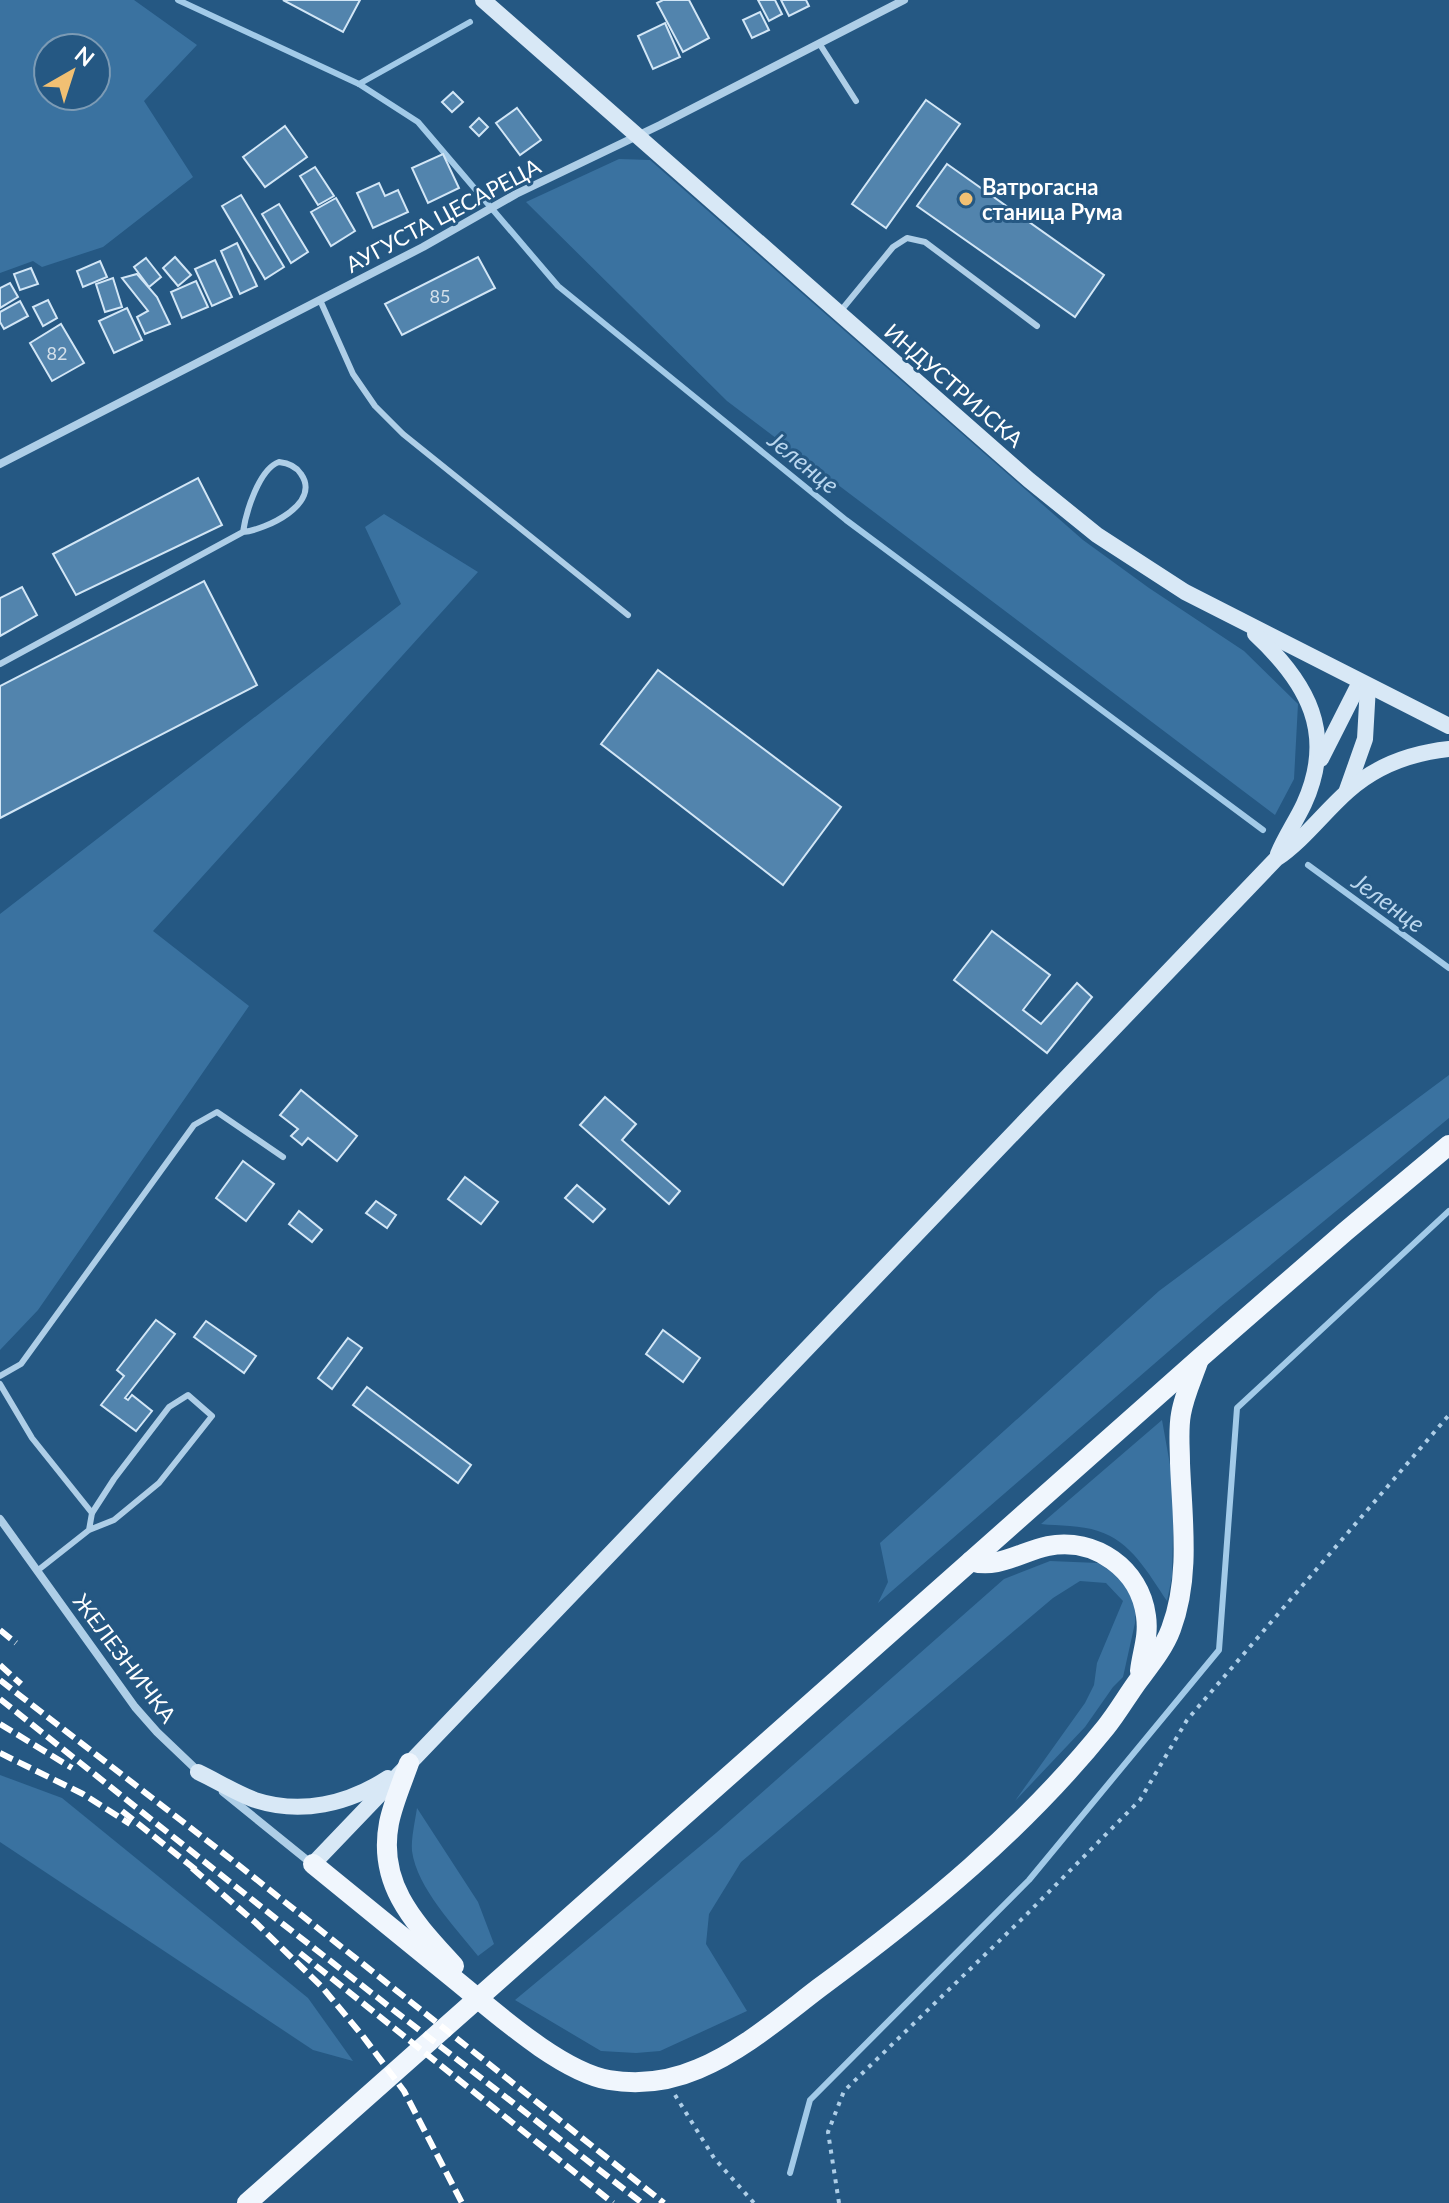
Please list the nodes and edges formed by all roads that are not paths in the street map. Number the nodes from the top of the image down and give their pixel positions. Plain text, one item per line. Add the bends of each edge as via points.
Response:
1 (483, 0) edge
2 (904, 0) edge
3 (819, 43) junction
4 (856, 101) dead end
5 (637, 135) junction
6 (320, 300) junction
7 (839, 313) junction
8 (1037, 326) dead end
9 (0, 464) edge
10 (243, 532) junction
11 (628, 615) dead end
12 (1241, 621) junction
13 (0, 664) edge
14 (1364, 684) junction
15 (1449, 726) edge
16 (1449, 749) edge
17 (1318, 765) junction
18 (1347, 792) junction
19 (1276, 859) junction
20 (1449, 1145) edge
21 (283, 1157) dead end
22 (1200, 1358) junction
23 (0, 1376) edge
24 (0, 1384) edge
25 (92, 1513) junction
26 (0, 1519) edge
27 (89, 1530) junction
28 (971, 1561) junction
29 (37, 1571) junction
30 (1140, 1679) junction
31 (409, 1763) junction
32 (198, 1772) junction
33 (313, 1864) junction
34 (494, 2011) junction
35 (247, 2203) edge

1 - 5 main road, ИНДУСТРИЈСКА
2 - 3 street, АУГУСТА ЦЕСАРЕЦА
3 - 4 lane
3 - 5 street, АУГУСТА ЦЕСАРЕЦА
5 - 6 street, АУГУСТА ЦЕСАРЕЦА
5 - 7 main road, ИНДУСТРИЈСКА
6 - 9 street, АУГУСТА ЦЕСАРЕЦА
6 - 11 lane via 349,368 375,406
7 - 8 lane via 893,247 907,238 925,242
7 - 12 main road, ИНДУСТРИЈСКА via 1074,518 1155,573
10 - 10 lane via 281,519 296,506 305,484 294,466 279,462 268,468
10 - 13 lane
12 - 14 main road, ИНДУСТРИЈСКА
12 - 17 main road via 1278,656 1302,690 1319,743
14 - 15 main road, ИНДУСТРИЈСКА
14 - 17 main road
14 - 18 main road via 1365,739
16 - 18 main road via 1392,762
17 - 19 main road
18 - 19 main road
19 - 31 main road
20 - 22 main road
21 - 23 lane via 217,1112 194,1125 21,1364
22 - 28 main road
22 - 30 main road via 1179,1433 1184,1557 1178,1602 1171,1628
24 - 25 lane via 32,1438
25 - 27 lane
25 - 27 lane via 169,1407 188,1395 212,1416 159,1483 114,1520
26 - 29 street, ЖЕЛЕЗНИЧКА
27 - 29 lane
28 - 30 main road via 990,1565 1061,1545 1091,1549 1116,1562 1140,1592 1147,1618
28 - 35 main road
29 - 32 street, ЖЕЛЕЗНИЧКА via 135,1707
30 - 34 main road via 1066,1773 994,1847 877,1945 743,2044 699,2069 633,2083 594,2077 555,2057
31 - 32 main road via 353,1797 300,1807 255,1799
31 - 33 main road
31 - 34 main road via 388,1831 394,1886 409,1913
32 - 33 street, ЖЕЛЕЗНИЧКА
33 - 34 main road

